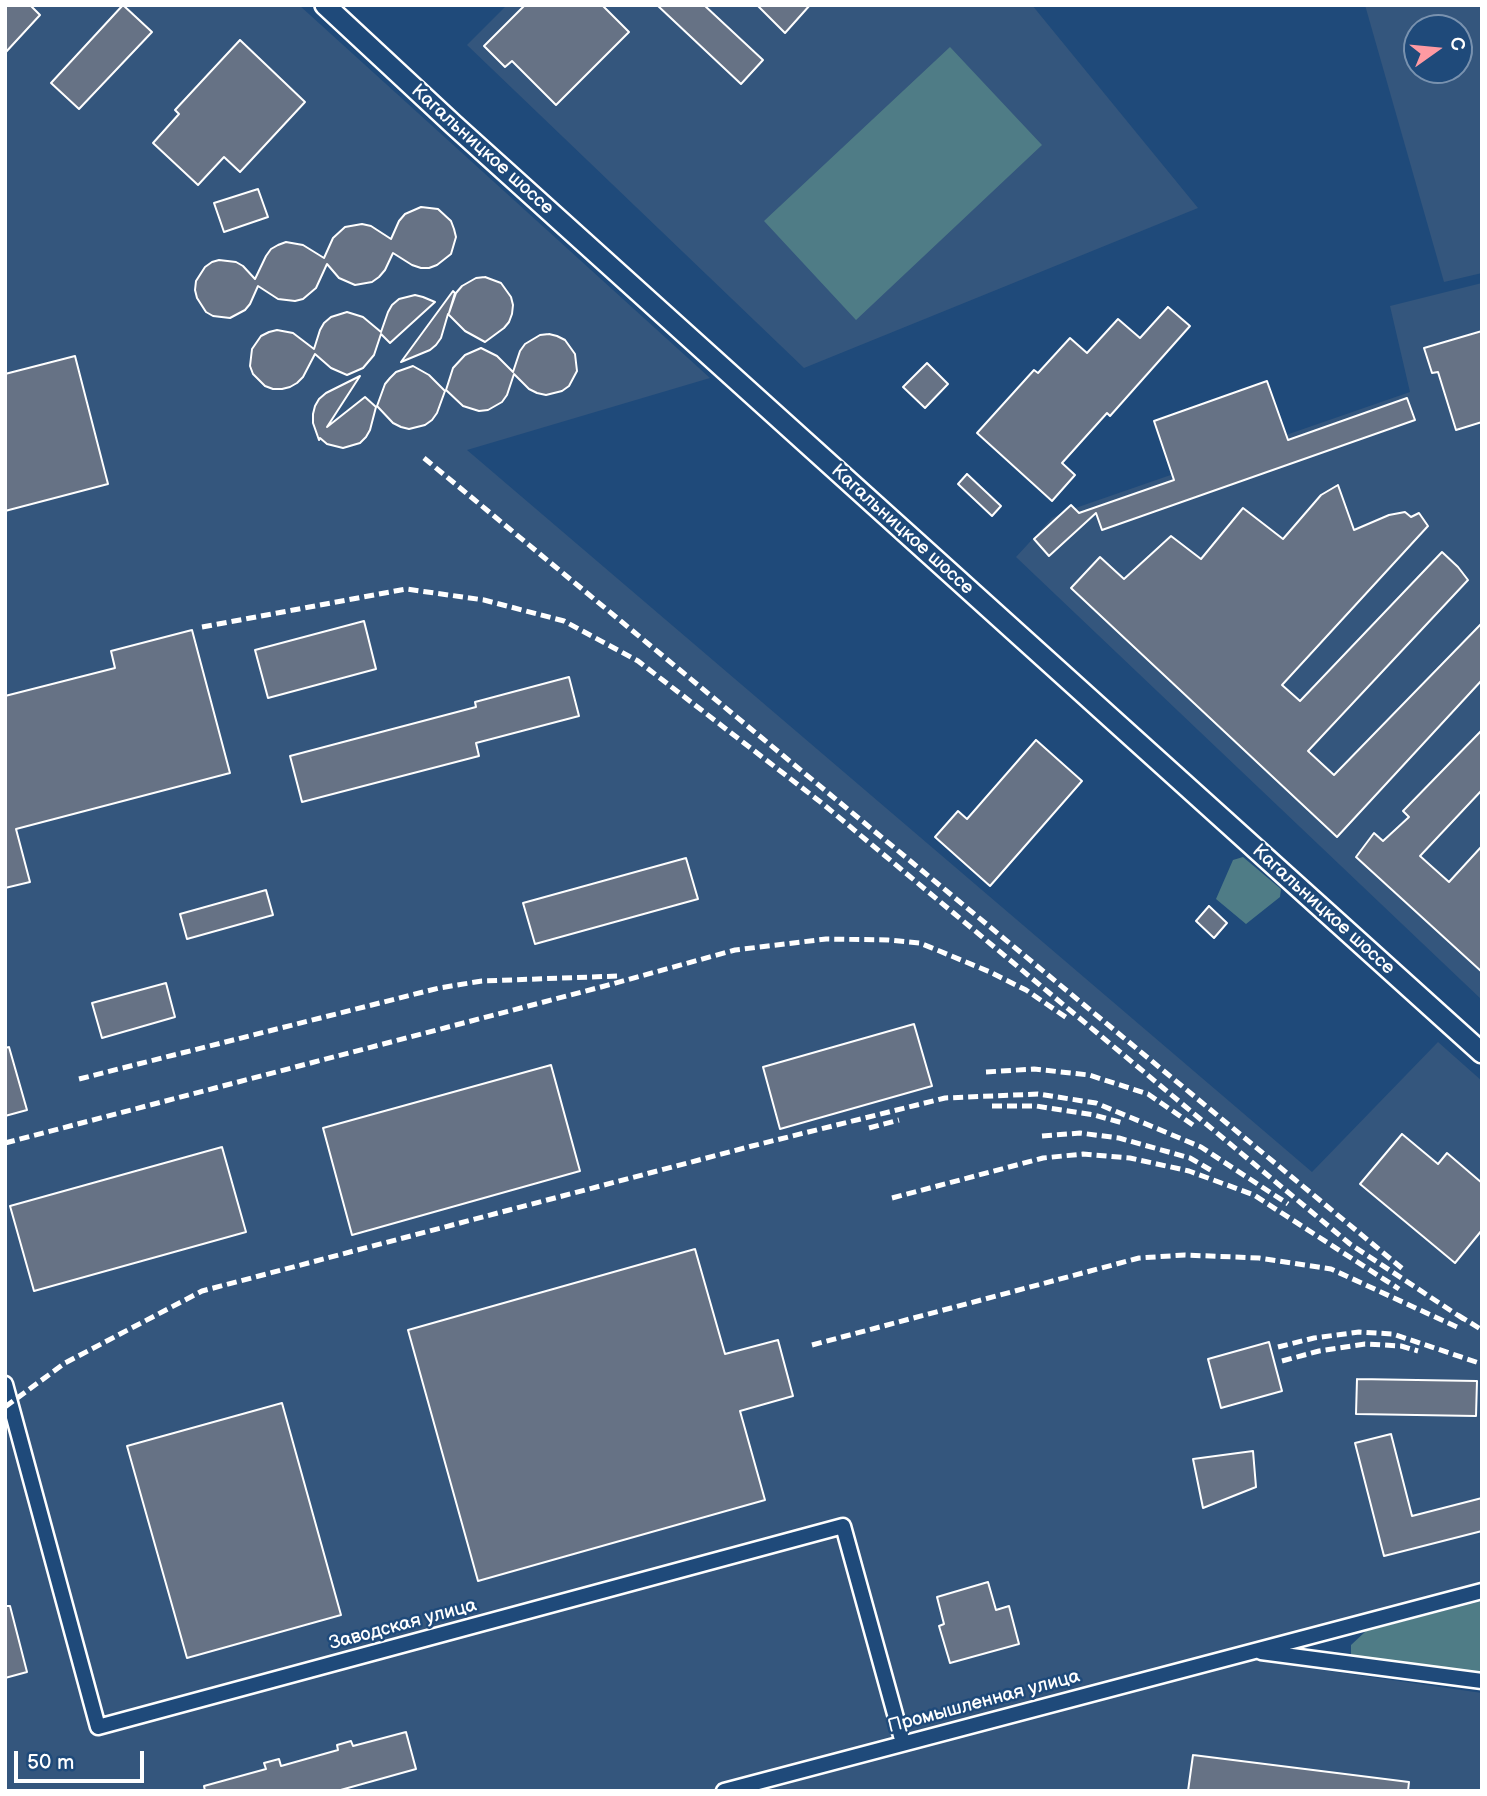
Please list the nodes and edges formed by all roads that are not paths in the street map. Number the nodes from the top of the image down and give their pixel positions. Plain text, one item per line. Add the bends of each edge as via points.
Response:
1 (325, 5) edge
2 (1482, 1053) edge
3 (5, 1384) edge
4 (1482, 1591) edge
5 (1253, 1651) junction
6 (1482, 1681) edge
7 (903, 1743) junction
8 (724, 1791) edge

1 - 2 main road, Кагальницкое шоссе
3 - 7 street, Заводская улица via 98,1727 843,1526
4 - 5 street, Промышленная улица
5 - 6 street, Промышленная улица
5 - 7 street, Промышленная улица
7 - 8 street, Промышленная улица

